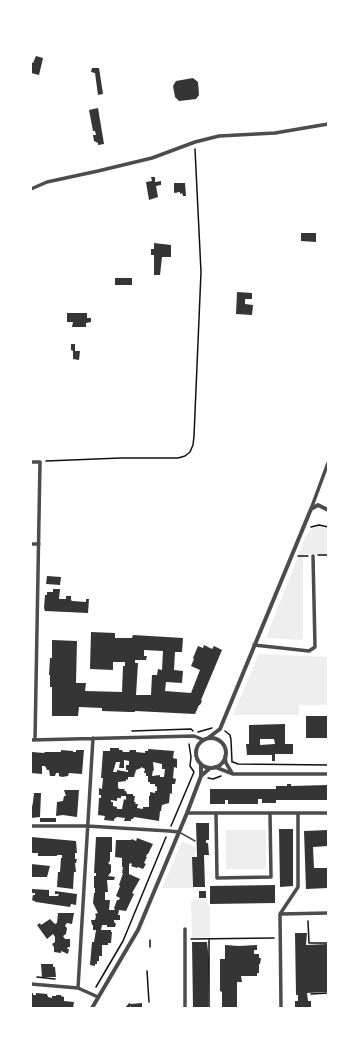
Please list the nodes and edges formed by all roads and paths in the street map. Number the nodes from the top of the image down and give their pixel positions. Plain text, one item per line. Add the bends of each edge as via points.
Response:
1 (328, 124) edge
2 (195, 142) junction
3 (31, 189) edge
4 (31, 462) edge
5 (40, 462) junction
6 (328, 462) edge
7 (311, 509) junction
8 (328, 510) edge
9 (31, 544) edge
10 (38, 544) junction
11 (313, 556) dead end
12 (254, 645) junction
13 (214, 728) dead end
14 (222, 730) junction
15 (196, 733) dead end
16 (93, 738) junction
17 (206, 739) junction
18 (33, 740) edge
19 (221, 743) junction
20 (189, 744) dead end
21 (225, 756) junction
22 (201, 764) junction
23 (328, 765) edge
24 (213, 767) junction
25 (233, 774) junction
26 (328, 774) edge
27 (222, 775) dead end
28 (203, 777) junction
29 (187, 813) junction
30 (216, 813) junction
31 (270, 813) junction
32 (298, 813) junction
33 (328, 813) edge
34 (31, 826) edge
35 (87, 826) junction
36 (169, 831) junction
37 (179, 832) junction
38 (195, 841) dead end
39 (328, 913) edge
40 (280, 914) junction
41 (308, 921) dead end
42 (185, 929) dead end
43 (274, 938) dead end
44 (185, 939) junction
45 (209, 939) junction
46 (150, 940) dead end
47 (328, 943) edge
48 (150, 947) dead end
49 (147, 971) dead end
50 (37, 977) dead end
51 (55, 979) dead end
52 (31, 984) edge
53 (96, 987) dead end
54 (78, 988) junction
55 (328, 993) edge
56 (311, 994) dead end
57 (98, 997) junction
58 (149, 1002) dead end
59 (92, 1008) edge
60 (185, 1008) edge
61 (210, 1008) edge
62 (281, 1008) edge

1 - 2 street via 281,132 219,136
2 - 3 street via 152,158 47,182
2 - 5 path via 200,272 199,346 194,436 190,452 178,458
4 - 5 street
5 - 10 street
6 - 7 street
7 - 8 street via 318,505
7 - 12 street
9 - 10 street
10 - 18 street
11 - 12 street via 315,647 309,651
12 - 14 street
13 - 15 path
14 - 17 street
14 - 19 street
14 - 23 path via 230,735 232,762 238,764
16 - 17 street via 194,736
16 - 18 street
16 - 35 street
17 - 19 street
17 - 22 street via 200,743 196,751
19 - 21 street
20 - 36 path via 190,766 194,772
21 - 24 street via 223,761
21 - 25 street
22 - 24 street
22 - 28 street
24 - 25 street
24 - 28 street
25 - 26 street
27 - 28 path via 213,779
28 - 29 street
29 - 30 street
29 - 37 street
30 - 31 street
30 - 31 street via 217,878 271,877
31 - 32 street
32 - 33 street
32 - 40 street via 298,887
34 - 35 street
35 - 36 street
35 - 54 street
36 - 37 street
36 - 53 path via 124,941
37 - 38 lane
37 - 57 street via 138,930
39 - 40 street
40 - 62 street
41 - 47 path via 309,943
42 - 44 street
43 - 45 path
44 - 45 path
44 - 60 street
45 - 61 path
46 - 48 path
49 - 58 path
50 - 51 path
52 - 54 street
54 - 57 street
55 - 56 path
57 - 59 street

